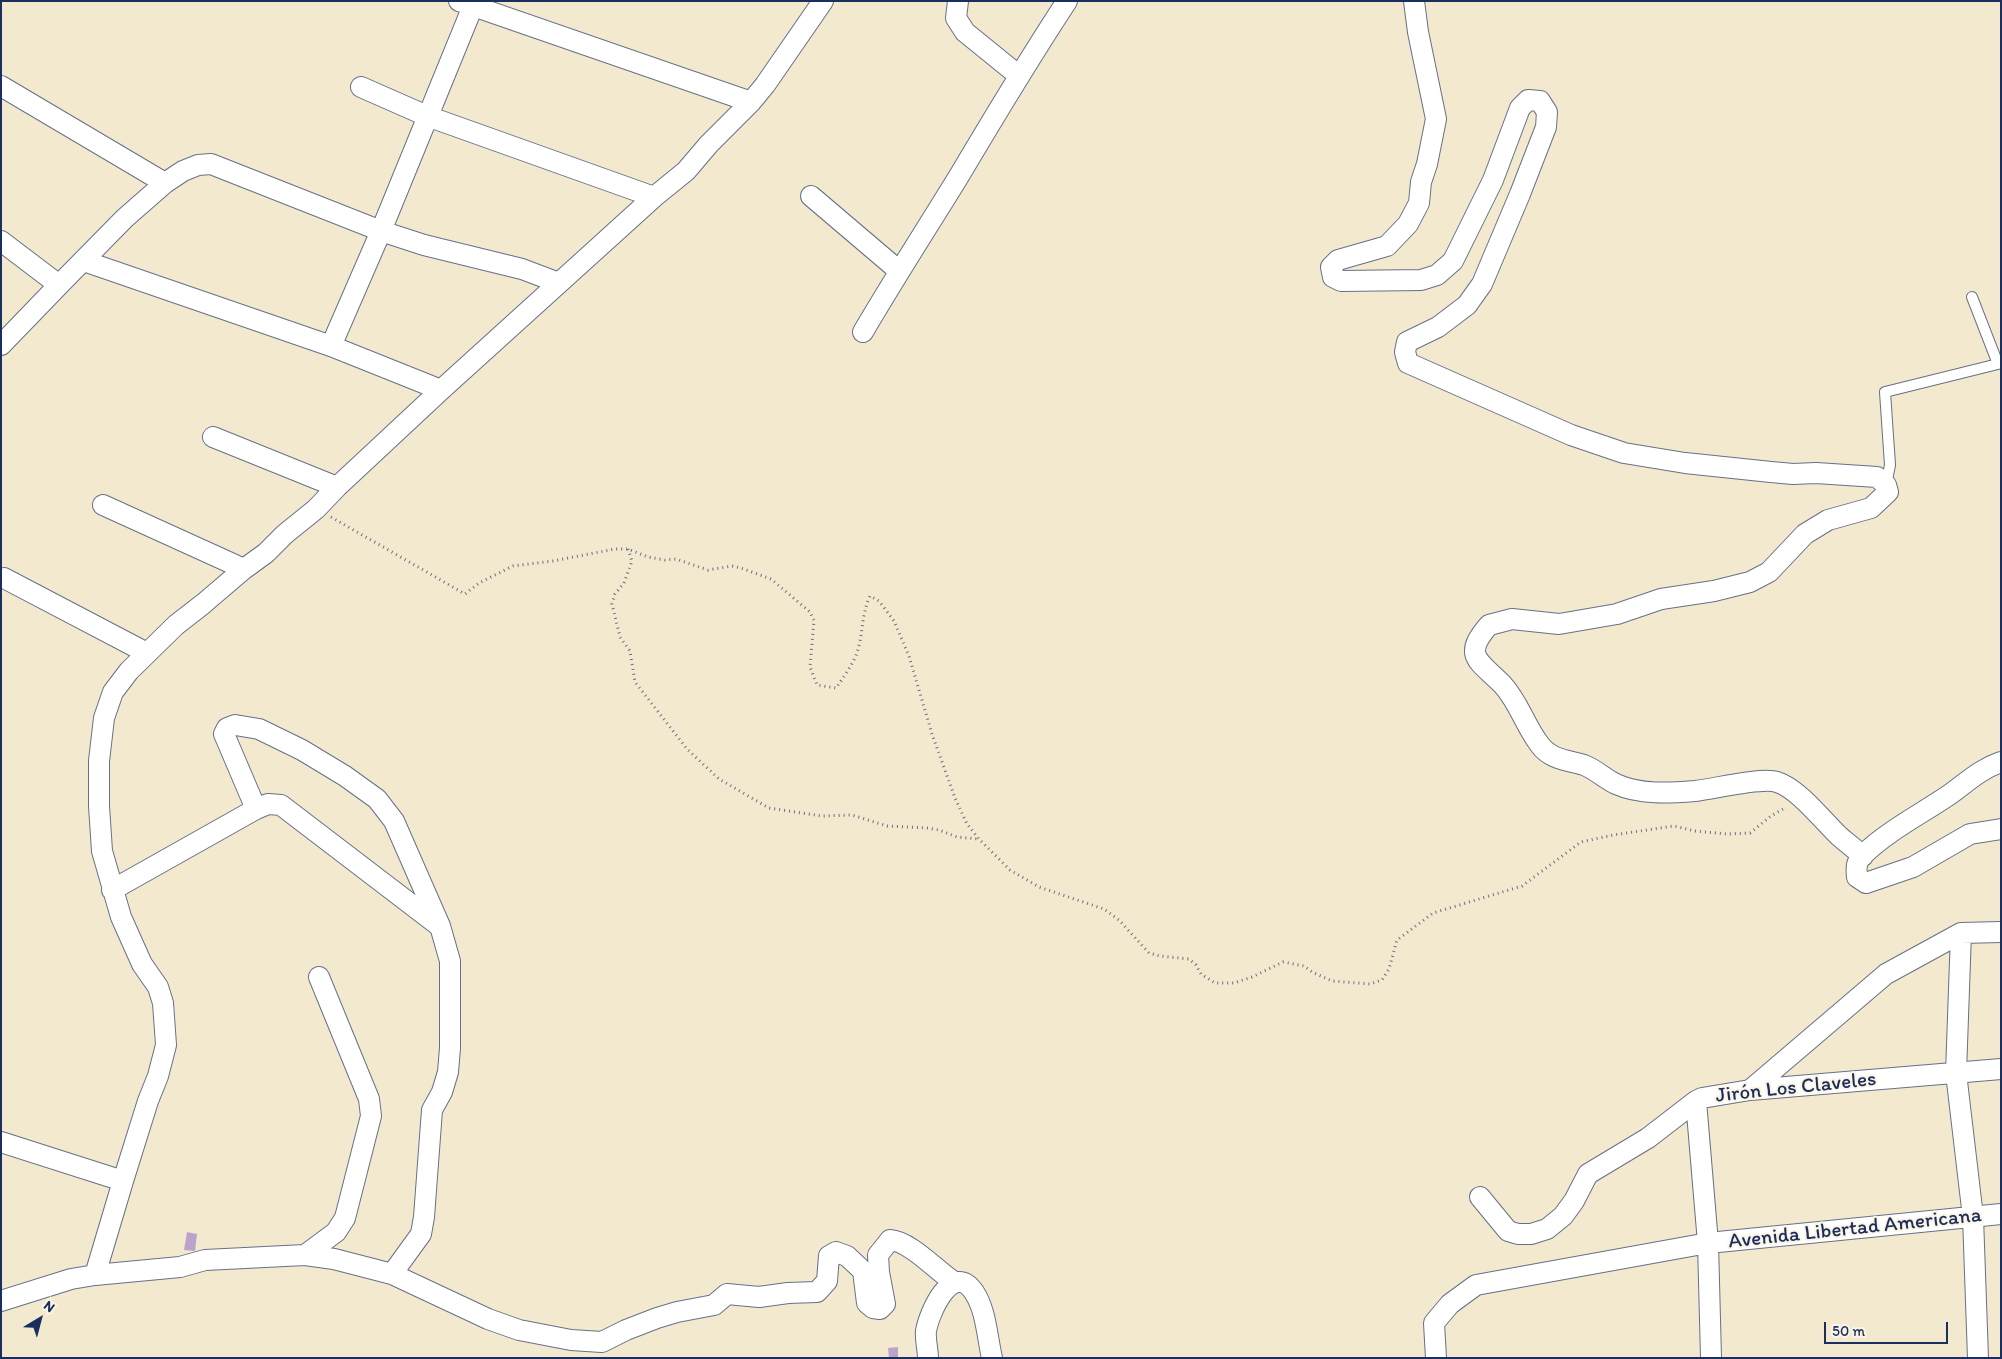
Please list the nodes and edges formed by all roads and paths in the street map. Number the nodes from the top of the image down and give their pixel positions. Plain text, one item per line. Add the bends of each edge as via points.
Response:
1 (958, 1) edge
2 (1067, 1) edge
3 (1414, 1) edge
4 (821, 2) edge
5 (469, 3) edge
6 (1018, 75) junction
7 (1, 86) edge
8 (361, 87) dead end
9 (751, 102) junction
10 (427, 116) junction
11 (165, 183) junction
12 (811, 196) dead end
13 (654, 197) junction
14 (381, 231) junction
15 (1, 241) edge
16 (84, 261) junction
17 (898, 270) junction
18 (559, 283) junction
19 (59, 285) junction
20 (1972, 297) dead end
21 (863, 332) dead end
22 (1, 345) edge
23 (330, 346) junction
24 (441, 390) junction
25 (213, 437) dead end
26 (1886, 485) junction
27 (337, 487) junction
28 (103, 505) dead end
29 (316, 509) junction
30 (628, 549) junction
31 (244, 569) junction
32 (4, 578) dead end
33 (147, 653) junction
34 (2001, 762) edge
35 (1812, 808) junction
36 (256, 809) junction
37 (2001, 829) edge
38 (979, 839) junction
39 (1863, 856) junction
40 (112, 890) junction
41 (440, 926) junction
42 (2001, 932) edge
43 (1961, 933) junction
44 (319, 977) dead end
45 (2001, 1069) edge
46 (1956, 1073) junction
47 (1750, 1090) junction
48 (1696, 1101) junction
49 (1, 1142) edge
50 (123, 1181) junction
51 (1480, 1197) dead end
52 (2001, 1214) edge
53 (1973, 1217) junction
54 (1708, 1243) junction
55 (305, 1255) junction
56 (392, 1274) junction
57 (95, 1275) junction
58 (954, 1282) junction
59 (1, 1301) edge
60 (928, 1358) edge
61 (992, 1358) edge
62 (1436, 1358) edge
63 (1711, 1358) edge
64 (1978, 1358) edge

1 - 6 street via 956,18 965,32
2 - 6 street
3 - 26 street via 1436,119 1419,203 1408,224 1387,246 1338,260 1331,267 1333,277 1341,281 1400,281 1438,275 1453,261 1493,180 1520,108 1528,100 1540,100 1546,112 1546,127 1482,284 1467,305 1438,327 1407,342 1408,363 1571,435 1624,453 1771,472 1877,478
4 - 9 street
5 - 9 street
5 - 10 street
6 - 17 street
7 - 11 street
8 - 10 street
9 - 13 street via 686,171
10 - 13 street
10 - 14 street
11 - 14 street via 183,171 211,164
11 - 16 street via 125,218
12 - 17 street
13 - 18 street
14 - 18 street via 522,269
14 - 23 street
15 - 19 street
16 - 19 street
16 - 23 street
17 - 21 street
18 - 24 street
19 - 22 street
20 - 26 lane via 1998,364 1885,392 1890,465
23 - 24 street
24 - 27 street
25 - 27 street
26 - 35 street via 1888,492 1871,508 1828,520 1805,534 1769,572 1750,582 1661,599 1617,614 1559,624 1512,620 1489,625 1474,644 1478,661 1514,700 1540,746 1552,756 1585,765 1616,784 1633,790 1695,791 1775,781 1789,787
27 - 29 street
28 - 31 street
29 - 30 path via 465,594 513,566
29 - 31 street
30 - 38 path via 632,561 612,604 620,636 630,651 635,682 687,749 720,779 769,808 822,816 852,815 887,826 927,828 957,837
30 - 38 path via 648,557 676,559 708,570 732,566 771,579 796,598 814,620 810,667 817,685 836,688 854,660 861,636 863,611 870,596 879,601 894,621 906,648 955,798 967,824
31 - 33 street via 176,624
32 - 33 street
33 - 40 street via 118,683 104,718 99,761 99,806 102,851
34 - 39 street via 1982,770
35 - 38 path via 1805,812 1783,809 1750,833 1719,834 1674,826 1581,842 1522,886 1433,913 1397,940 1389,970 1382,980 1370,984 1332,981 1304,966 1283,962 1234,983 1215,982 1201,974 1189,960 1149,952 1120,920 1104,909 1039,886 1010,870
35 - 39 street
36 - 40 street
36 - 41 street via 268,804 281,805
36 - 41 street via 224,734 227,728 235,725 259,729 302,750 377,799 394,821
37 - 39 street via 1970,834 1913,867 1866,883 1856,876 1856,865
40 - 50 street via 142,964 158,987 163,1003 166,1045
41 - 56 street via 450,961 448,1072 432,1110 427,1196 421,1234
42 - 43 street
43 - 46 street
43 - 47 street via 1886,974
44 - 55 street via 368,1099 371,1116 345,1218 336,1232
45 - 46 street, Jirón Los Claveles
46 - 47 street, Jirón Los Claveles
46 - 53 street
47 - 48 street, Jirón Los Claveles
48 - 51 street, Jirón Los Claveles via 1648,1138 1588,1174 1563,1216 1547,1229 1531,1234 1508,1231
48 - 54 street
49 - 50 street
50 - 57 street
52 - 53 street, Avenida Libertad Americana
53 - 54 street, Avenida Libertad Americana
53 - 64 street
54 - 62 street, Avenida Libertad Americana via 1476,1285 1450,1304 1434,1323
54 - 63 street
55 - 56 street
55 - 57 street via 204,1260 180,1267
56 - 58 street via 488,1319 531,1334 602,1342 657,1318 714,1305 727,1294 758,1297 818,1292 827,1282 829,1256 836,1252 847,1256 863,1271 867,1303 880,1309 886,1304 878,1255 890,1240 917,1253
57 - 59 street via 71,1279
58 - 60 street via 943,1290 926,1332
58 - 61 street via 964,1282 981,1305

